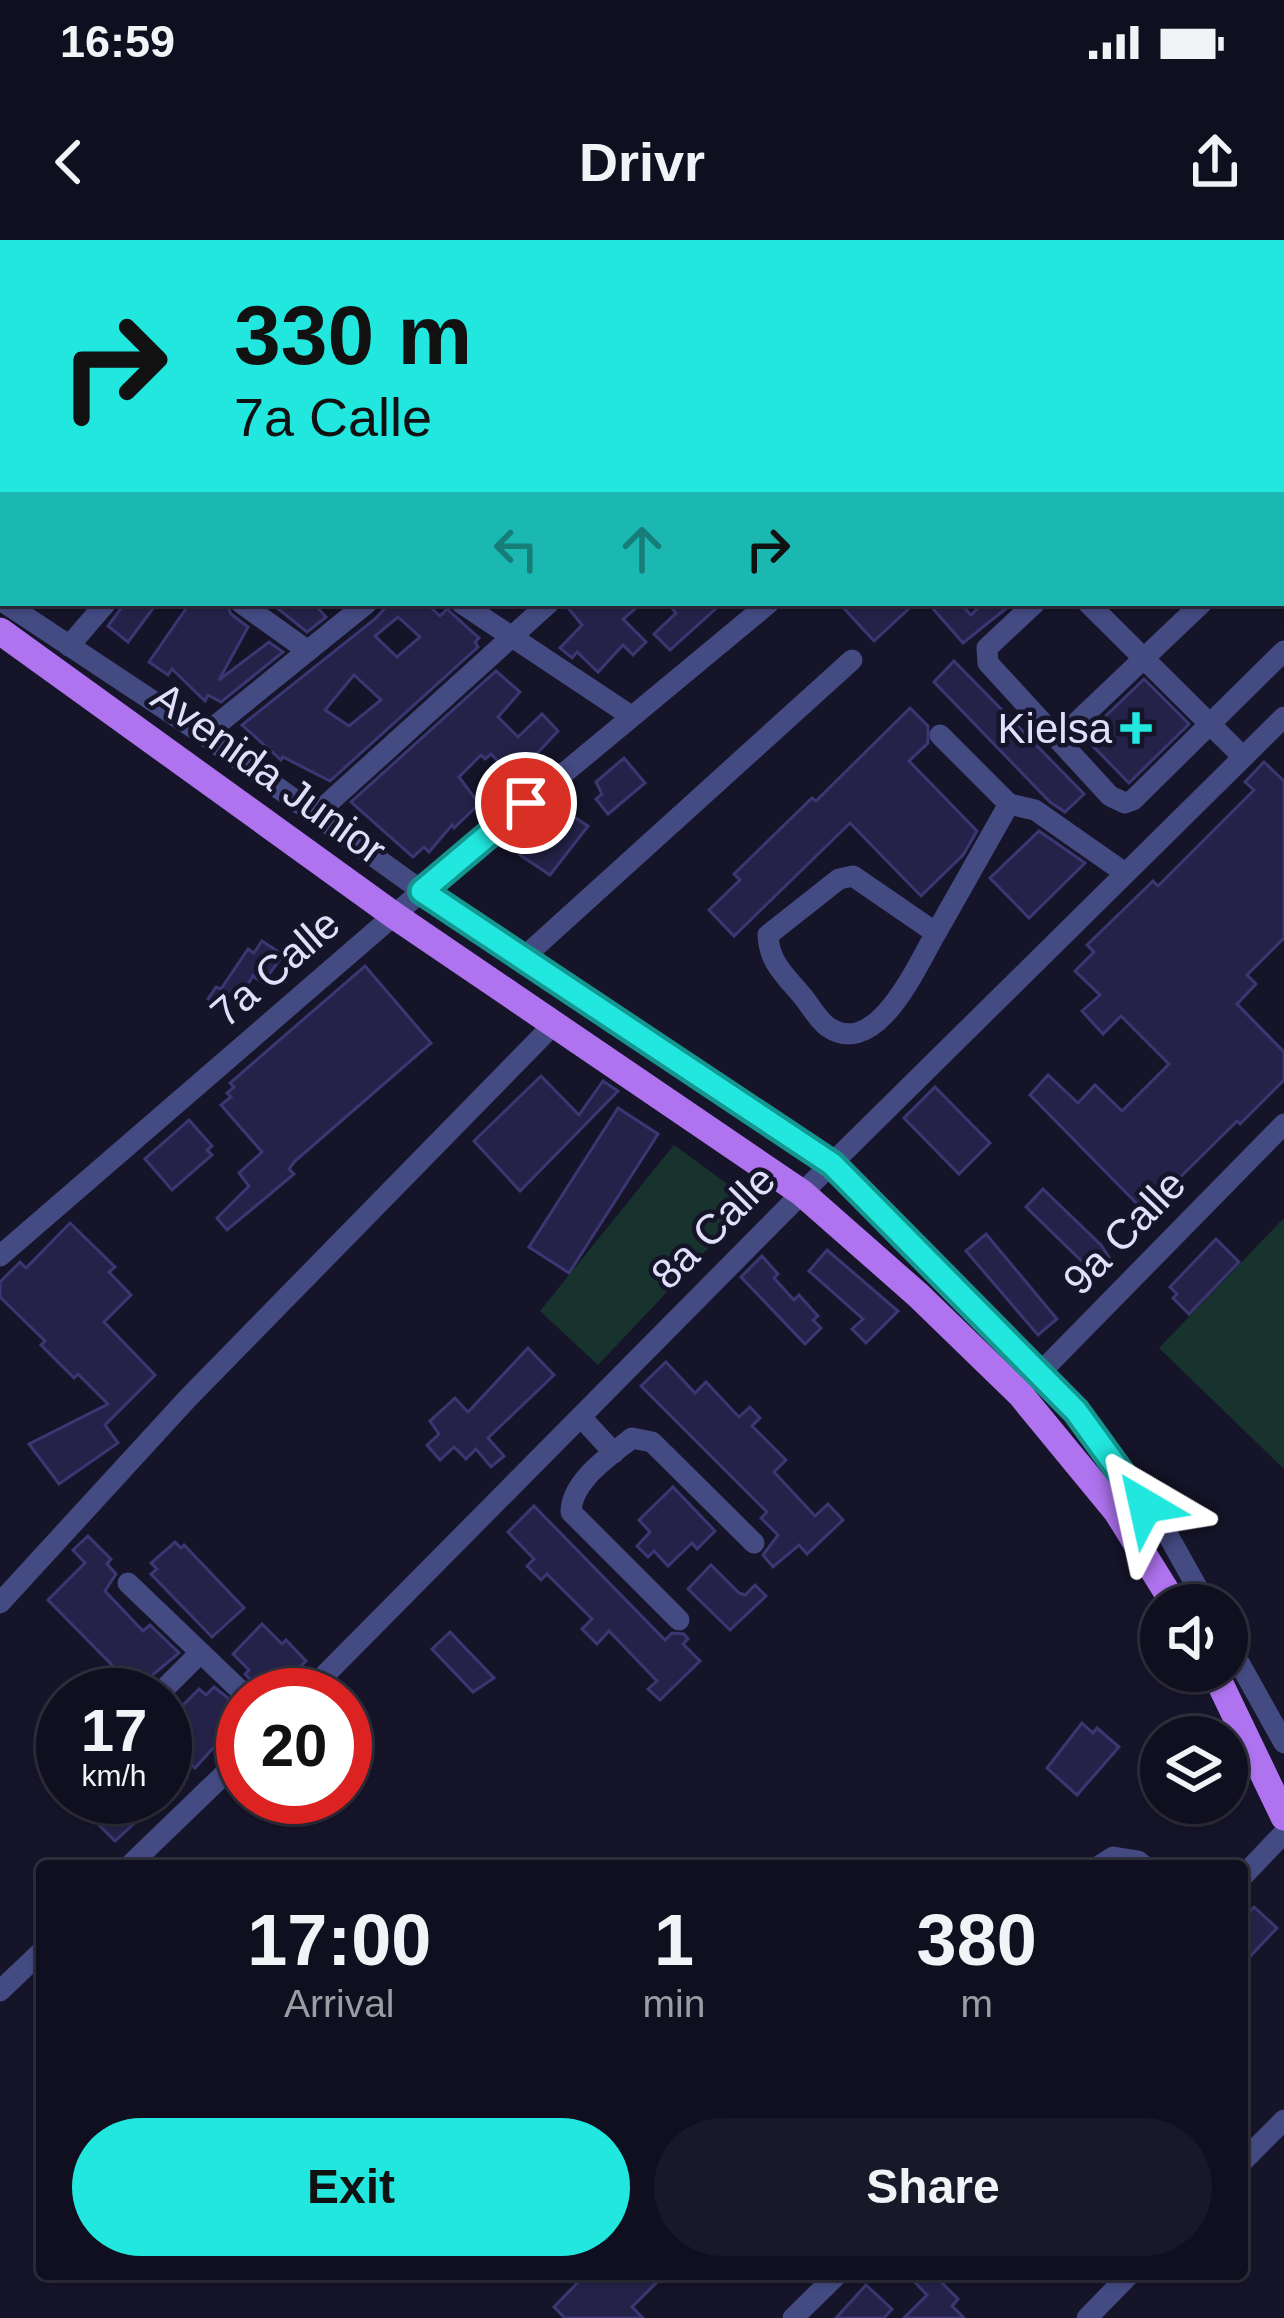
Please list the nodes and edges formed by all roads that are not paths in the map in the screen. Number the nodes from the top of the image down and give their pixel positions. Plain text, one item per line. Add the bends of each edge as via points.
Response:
1 (10, 606) edge
2 (103, 606) edge
3 (245, 606) edge
4 (363, 606) edge
5 (464, 606) edge
6 (545, 606) edge
7 (765, 606) edge
8 (1033, 606) edge
9 (1091, 606) edge
10 (1199, 606) edge
11 (0, 631) edge
12 (508, 635) junction
13 (69, 646) junction
14 (308, 650) junction
15 (1284, 651) edge
16 (1143, 659) junction
17 (852, 660) dead end
18 (631, 716) junction
19 (1284, 717) edge
20 (1211, 724) junction
21 (204, 735) junction
22 (940, 735) dead end
23 (1059, 739) junction
24 (1244, 757) junction
25 (1009, 804) junction
26 (314, 816) junction
27 (1125, 874) junction
28 (422, 891) junction
29 (395, 916) junction
30 (936, 933) junction
31 (523, 958) junction
32 (554, 1024) junction
33 (1284, 1124) edge
34 (832, 1164) junction
35 (802, 1193) junction
36 (0, 1256) edge
37 (1040, 1373) junction
38 (1020, 1394) junction
39 (580, 1417) junction
40 (614, 1453) junction
41 (754, 1543) dead end
42 (128, 1583) dead end
43 (1162, 1584) edge
44 (1195, 1584) edge
45 (0, 1603) edge
46 (679, 1621) dead end
47 (200, 1653) junction
48 (185, 1668) edge
49 (216, 1668) edge
50 (332, 1668) edge
51 (1248, 1679) edge
52 (1224, 1692) edge
53 (1284, 1743) edge
54 (216, 1782) edge
55 (1284, 1817) edge
56 (1284, 1833) edge
57 (136, 1860) edge
58 (1248, 1871) edge
59 (36, 1957) edge
60 (0, 1991) edge
61 (1284, 2120) edge
62 (1248, 2156) edge
63 (832, 2280) edge
64 (1124, 2280) edge
65 (793, 2318) edge
66 (1087, 2318) edge

1 - 13 street
2 - 13 street
3 - 14 street
4 - 14 street
5 - 12 street
6 - 12 street
7 - 18 street, 7a Calle
8 - 23 street via 985,655
9 - 16 street
10 - 16 street
11 - 29 main road, Avenida Junior
12 - 18 street
12 - 26 street
13 - 21 street
14 - 21 street
15 - 20 street
16 - 20 street
16 - 23 street
17 - 31 street
18 - 28 street, 7a Calle
19 - 24 street, 8a Calle
20 - 23 street via 1125,803
20 - 24 street
21 - 26 street
22 - 25 street
24 - 27 street, 8a Calle
25 - 27 street via 1035,810
25 - 30 street
26 - 28 street
27 - 34 street, 8a Calle
28 - 29 street, 7a Calle
28 - 31 street
29 - 32 main road, Avenida Junior
29 - 36 street, 7a Calle
30 - 30 street via 885,1018 866,1031 827,1027 769,955 768,934 854,875
31 - 34 street
32 - 35 main road, Avenida Junior
32 - 45 street
33 - 37 street, 9a Calle
34 - 35 street, 8a Calle
34 - 37 street
35 - 38 main road, Avenida Junior
35 - 39 street, 8a Calle
37 - 38 street, 9a Calle
37 - 44 street via 1076,1411
38 - 43 main road, Avenida Junior via 1117,1512
39 - 40 street
39 - 50 street, 8a Calle
40 - 41 street via 632,1438 652,1442
40 - 46 street via 580,1484 571,1512
42 - 47 street
47 - 48 street
47 - 49 street
51 - 53 street
52 - 55 main road
54 - 57 street
56 - 58 street
59 - 60 street
61 - 62 street
63 - 65 street
64 - 66 street

